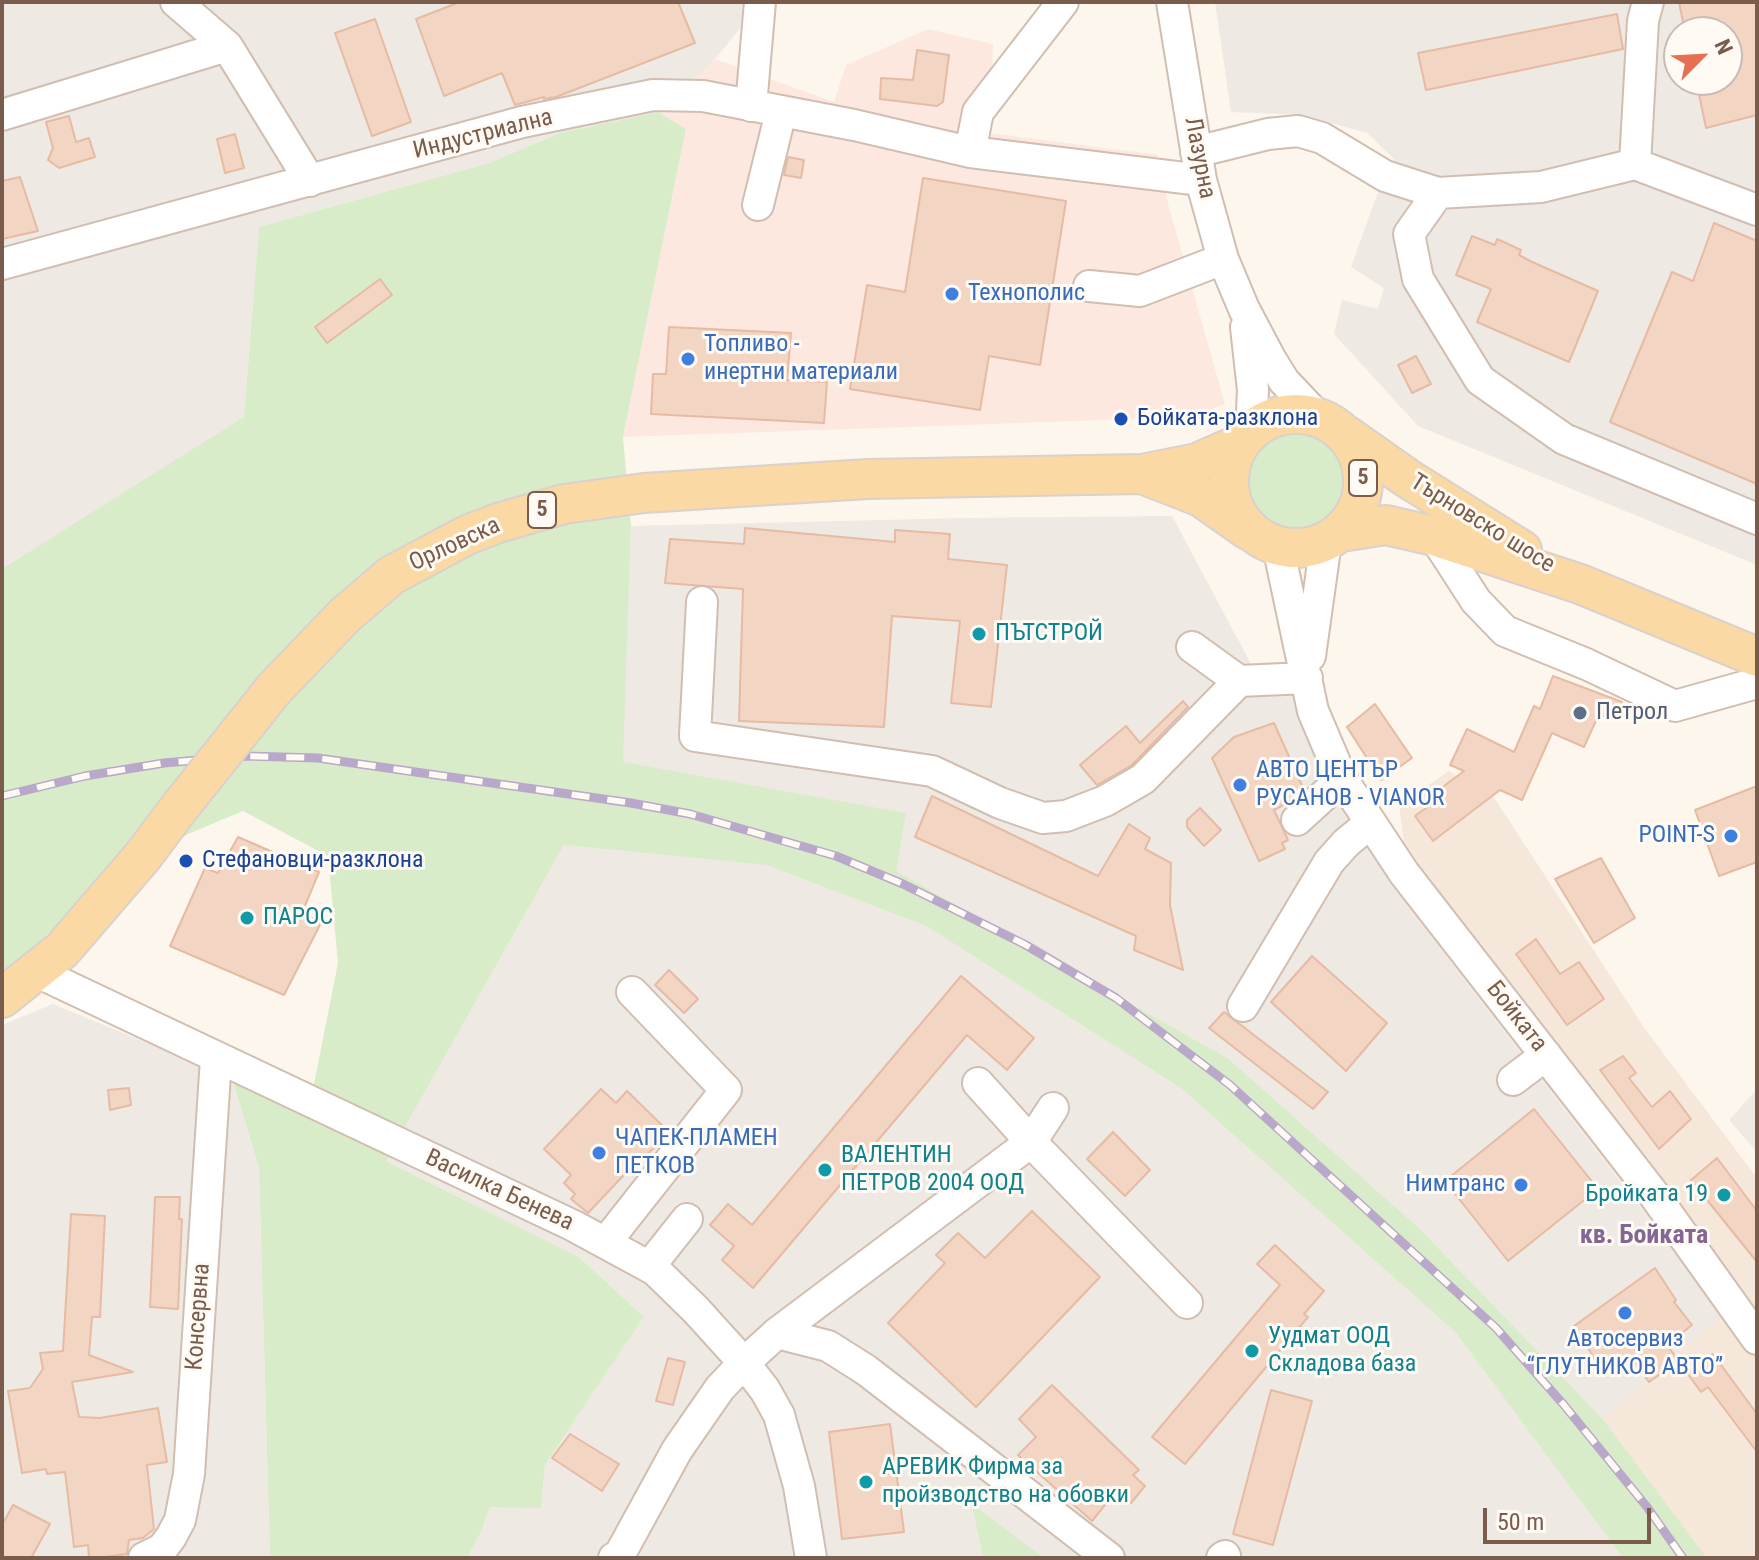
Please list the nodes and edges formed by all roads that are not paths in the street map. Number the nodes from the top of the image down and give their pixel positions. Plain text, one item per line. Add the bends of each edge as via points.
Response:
1 (176, 2) edge
2 (760, 2) edge
3 (1063, 2) edge
4 (1172, 2) edge
5 (1648, 2) edge
6 (227, 46) junction
7 (751, 106) junction
8 (781, 112) junction
9 (2, 115) edge
10 (970, 152) junction
11 (1635, 164) junction
12 (1198, 166) junction
13 (310, 181) junction
14 (1438, 193) junction
15 (758, 205) dead end
16 (1757, 210) edge
17 (1223, 259) junction
18 (2, 264) edge
19 (1089, 286) dead end
20 (1244, 309) junction
21 (1332, 426) junction
22 (1246, 437) junction
23 (1142, 474) junction
24 (1757, 519) edge
25 (1434, 536) junction
26 (1334, 537) junction
27 (1268, 541) junction
28 (1580, 584) junction
29 (702, 602) dead end
30 (1192, 647) dead end
31 (1757, 657) edge
32 (1307, 678) junction
33 (1239, 681) junction
34 (1757, 683) edge
35 (1342, 779) junction
36 (1297, 820) dead end
37 (1369, 824) junction
38 (35, 971) junction
39 (632, 992) dead end
40 (2, 998) edge
41 (1243, 1006) dead end
42 (1546, 1055) junction
43 (216, 1058) junction
44 (1513, 1080) dead end
45 (978, 1083) dead end
46 (1053, 1108) dead end
47 (1031, 1142) junction
48 (687, 1219) dead end
49 (606, 1242) junction
50 (649, 1267) junction
51 (1187, 1303) dead end
52 (777, 1333) junction
53 (1757, 1339) edge
54 (744, 1363) junction
55 (155, 1555) edge
56 (614, 1558) edge
57 (811, 1558) edge
58 (1109, 1558) edge

1 - 6 street
2 - 7 street
3 - 10 street via 978,112
4 - 12 street, Лазурна
5 - 11 street
6 - 9 street
6 - 13 street
7 - 8 street, Индустриална
7 - 13 street, Индустриална via 703,96 653,95 522,122
8 - 10 street, Индустриална
8 - 15 street
10 - 12 street, Индустриална
11 - 14 street via 1541,187
11 - 16 street
12 - 14 street via 1268,134 1298,131 1322,138 1385,176
12 - 17 street, Лазурна
13 - 18 street, Индустриална
14 - 24 street via 1409,234 1418,279 1480,380 1564,439
17 - 19 street via 1140,291
17 - 20 street, Лазурна
20 - 21 street, Лазурна via 1284,381
20 - 22 street, Лазурна via 1253,390
21 - 22 main road, 5 via 1301,414 1283,415
21 - 26 main road, 5 via 1358,453 1363,474 1355,515
21 - 28 main road, Търновско шосе / 5
22 - 23 main road, Орловска / 5 via 1197,463
22 - 27 main road via 1231,463 1233,504 1243,522
23 - 27 main road, Орловска / 5 via 1201,497
23 - 38 main road, Орловска / 5, bridge via 868,479 670,491 564,504 467,535 392,575 334,626 274,689 89,920
25 - 26 main road, Търновско шосе / 5 via 1386,525
25 - 28 main road, Търновско шосе / 5
25 - 34 street via 1476,601 1505,631 1675,706
26 - 27 main road, 5 via 1310,547
26 - 32 street, Бойката
27 - 32 street, Бойката
28 - 31 main road, Търновско шосе / 5
29 - 33 street via 695,736 932,771 1043,818 1066,816 1105,801 1143,779
30 - 33 street
32 - 33 street
32 - 35 street, Бойката via 1313,711
35 - 36 street
35 - 37 street, Бойката
37 - 41 street via 1329,862
37 - 42 street, Бойката
38 - 40 main road, Орловска / 5
38 - 43 street, Василка Бенева
39 - 49 street via 726,1090
42 - 44 street
42 - 53 street, Бойката
43 - 49 street, Василка Бенева
43 - 55 street, Консервна via 189,1474 180,1520
45 - 47 street
46 - 47 street
47 - 51 street
47 - 52 street
48 - 50 street
49 - 50 street, Василка Бенева
50 - 54 street, Василка Бенева
52 - 54 street
52 - 58 street via 828,1346 866,1370
54 - 56 street via 677,1450
54 - 57 street, Василка Бенева via 765,1390 790,1445

